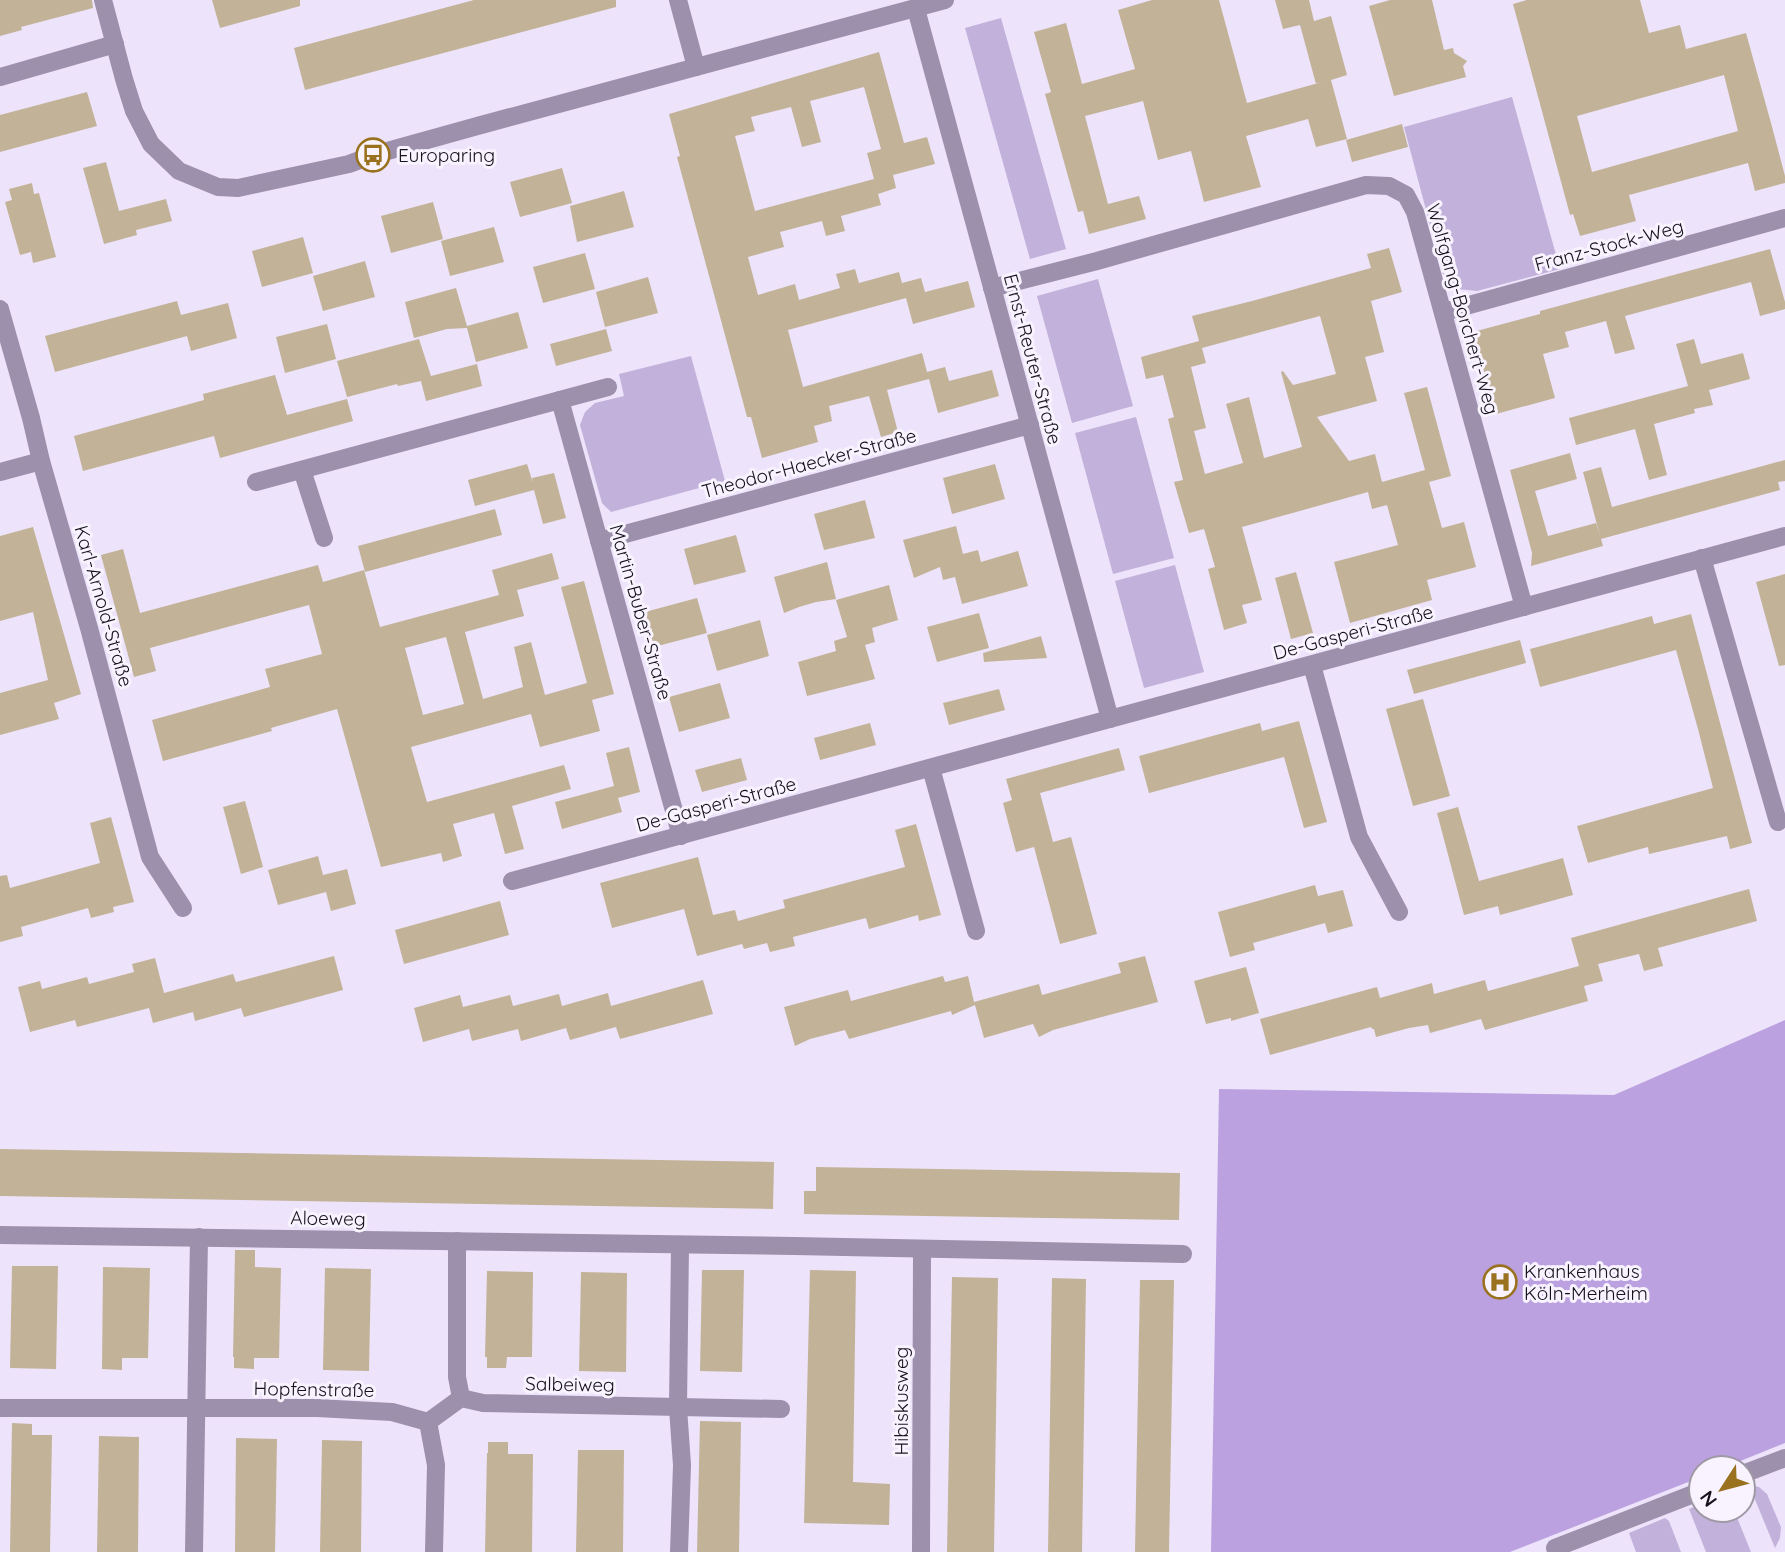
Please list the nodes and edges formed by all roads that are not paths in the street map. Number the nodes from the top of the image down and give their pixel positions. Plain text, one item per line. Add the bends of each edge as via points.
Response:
1 (103, 0) edge
2 (678, 0) edge
3 (945, 0) edge
4 (916, 9) junction
5 (115, 44) junction
6 (696, 67) junction
7 (0, 78) edge
8 (1785, 218) edge
9 (992, 288) junction
10 (0, 309) edge
11 (1444, 312) junction
12 (608, 387) dead end
13 (560, 400) junction
14 (1030, 425) junction
15 (41, 461) junction
16 (302, 470) junction
17 (0, 472) edge
18 (256, 482) dead end
19 (1785, 536) edge
20 (324, 538) dead end
21 (599, 541) junction
22 (1702, 558) junction
23 (1524, 607) junction
24 (1312, 664) junction
25 (1110, 719) junction
26 (931, 768) junction
27 (1777, 822) dead end
28 (681, 836) junction
29 (513, 881) dead end
30 (183, 908) dead end
31 (1399, 912) dead end
32 (976, 931) dead end
33 (0, 1235) edge
34 (199, 1237) junction
35 (457, 1241) junction
36 (680, 1245) junction
37 (922, 1249) junction
38 (1183, 1254) dead end
39 (461, 1398) junction
40 (0, 1408) edge
41 (197, 1408) junction
42 (678, 1408) junction
43 (781, 1409) dead end
44 (428, 1422) junction
45 (1785, 1458) edge
46 (1757, 1469) edge
47 (1687, 1497) edge
48 (1552, 1551) edge
49 (194, 1552) edge
50 (434, 1552) edge
51 (679, 1552) edge
52 (921, 1552) edge

1 - 5 street
2 - 6 street
3 - 4 street
4 - 6 street
4 - 9 street, Ernst-Reuter-Straße
5 - 6 street via 134,111 151,144 179,171 218,187 238,188 349,164
5 - 7 street
8 - 11 street, Franz-Stock-Weg
9 - 11 street, Wolfgang-Borchert-Weg via 1366,186 1389,186 1406,195 1415,212
9 - 14 street, Ernst-Reuter-Straße
10 - 15 street, Karl-Arnold-Straße
11 - 23 street, Wolfgang-Borchert-Weg
12 - 13 street
13 - 16 street
13 - 21 street, Martin-Buber-Straße
14 - 21 street, Theodor-Haecker-Straße
14 - 25 street, Ernst-Reuter-Straße
15 - 17 street
15 - 30 street, Karl-Arnold-Straße via 150,858
16 - 18 street
16 - 20 street
19 - 22 street, De-Gasperi-Straße
21 - 28 street, Martin-Buber-Straße
22 - 23 street, De-Gasperi-Straße
22 - 27 street
23 - 24 street, De-Gasperi-Straße
24 - 25 street, De-Gasperi-Straße
24 - 31 street via 1359,837
25 - 26 street, De-Gasperi-Straße
26 - 28 street, De-Gasperi-Straße
26 - 32 street
28 - 29 street, De-Gasperi-Straße
33 - 34 street, Aloeweg
34 - 35 street, Aloeweg
34 - 41 street
35 - 36 street, Aloeweg
35 - 39 street
36 - 37 street, Aloeweg
36 - 42 street
37 - 38 street
37 - 52 street, Hibiskusweg
39 - 42 street, Salbeiweg via 483,1403
39 - 44 street
40 - 41 street, Hopfenstraße
41 - 44 street, Hopfenstraße via 392,1412
41 - 49 street
42 - 43 street, Salbeiweg
42 - 51 street via 682,1465
44 - 50 street via 436,1465
45 - 46 street
47 - 48 street

